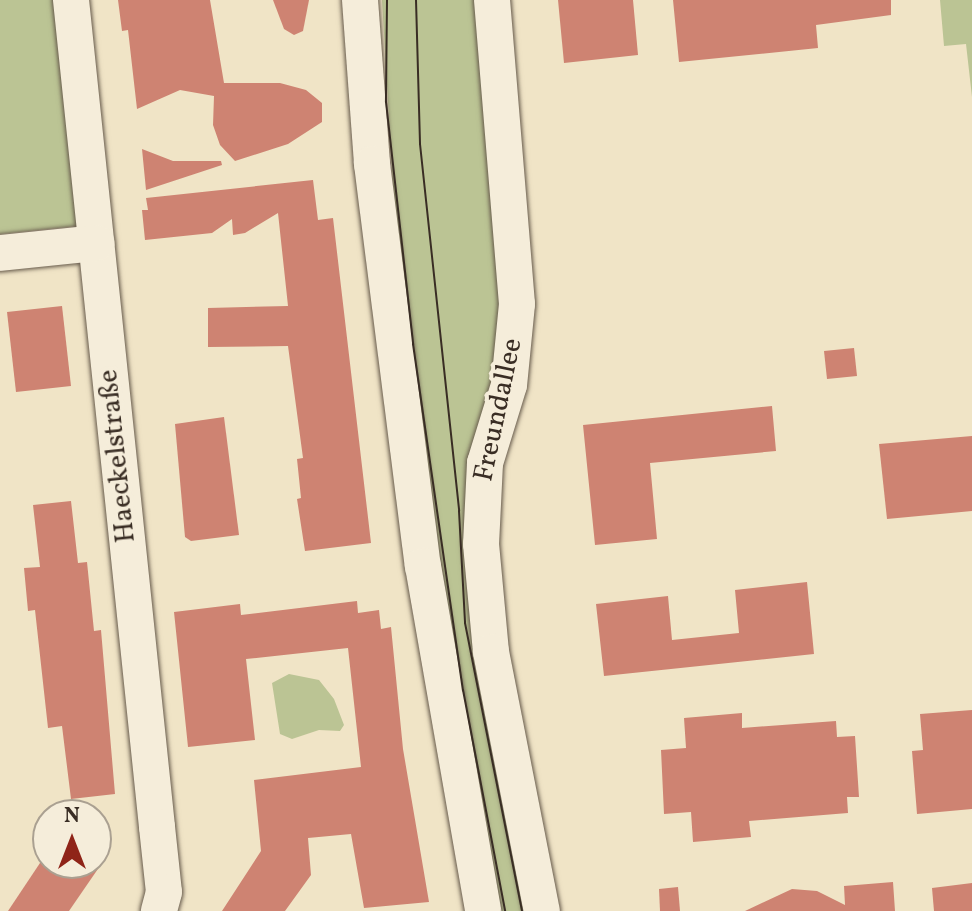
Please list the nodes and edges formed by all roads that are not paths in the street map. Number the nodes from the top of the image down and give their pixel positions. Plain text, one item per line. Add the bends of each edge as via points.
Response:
1 (71, 0) edge
2 (360, 0) edge
3 (492, 0) edge
4 (96, 243) junction
5 (0, 253) edge
6 (159, 911) edge
7 (483, 911) edge
8 (542, 911) edge

1 - 4 street, Haeckelstraße
2 - 7 street via 372,164 423,566
3 - 8 street, Freundallee via 517,304 509,385 485,463 481,544 498,694
4 - 5 street
4 - 6 street, Haeckelstraße via 161,866

